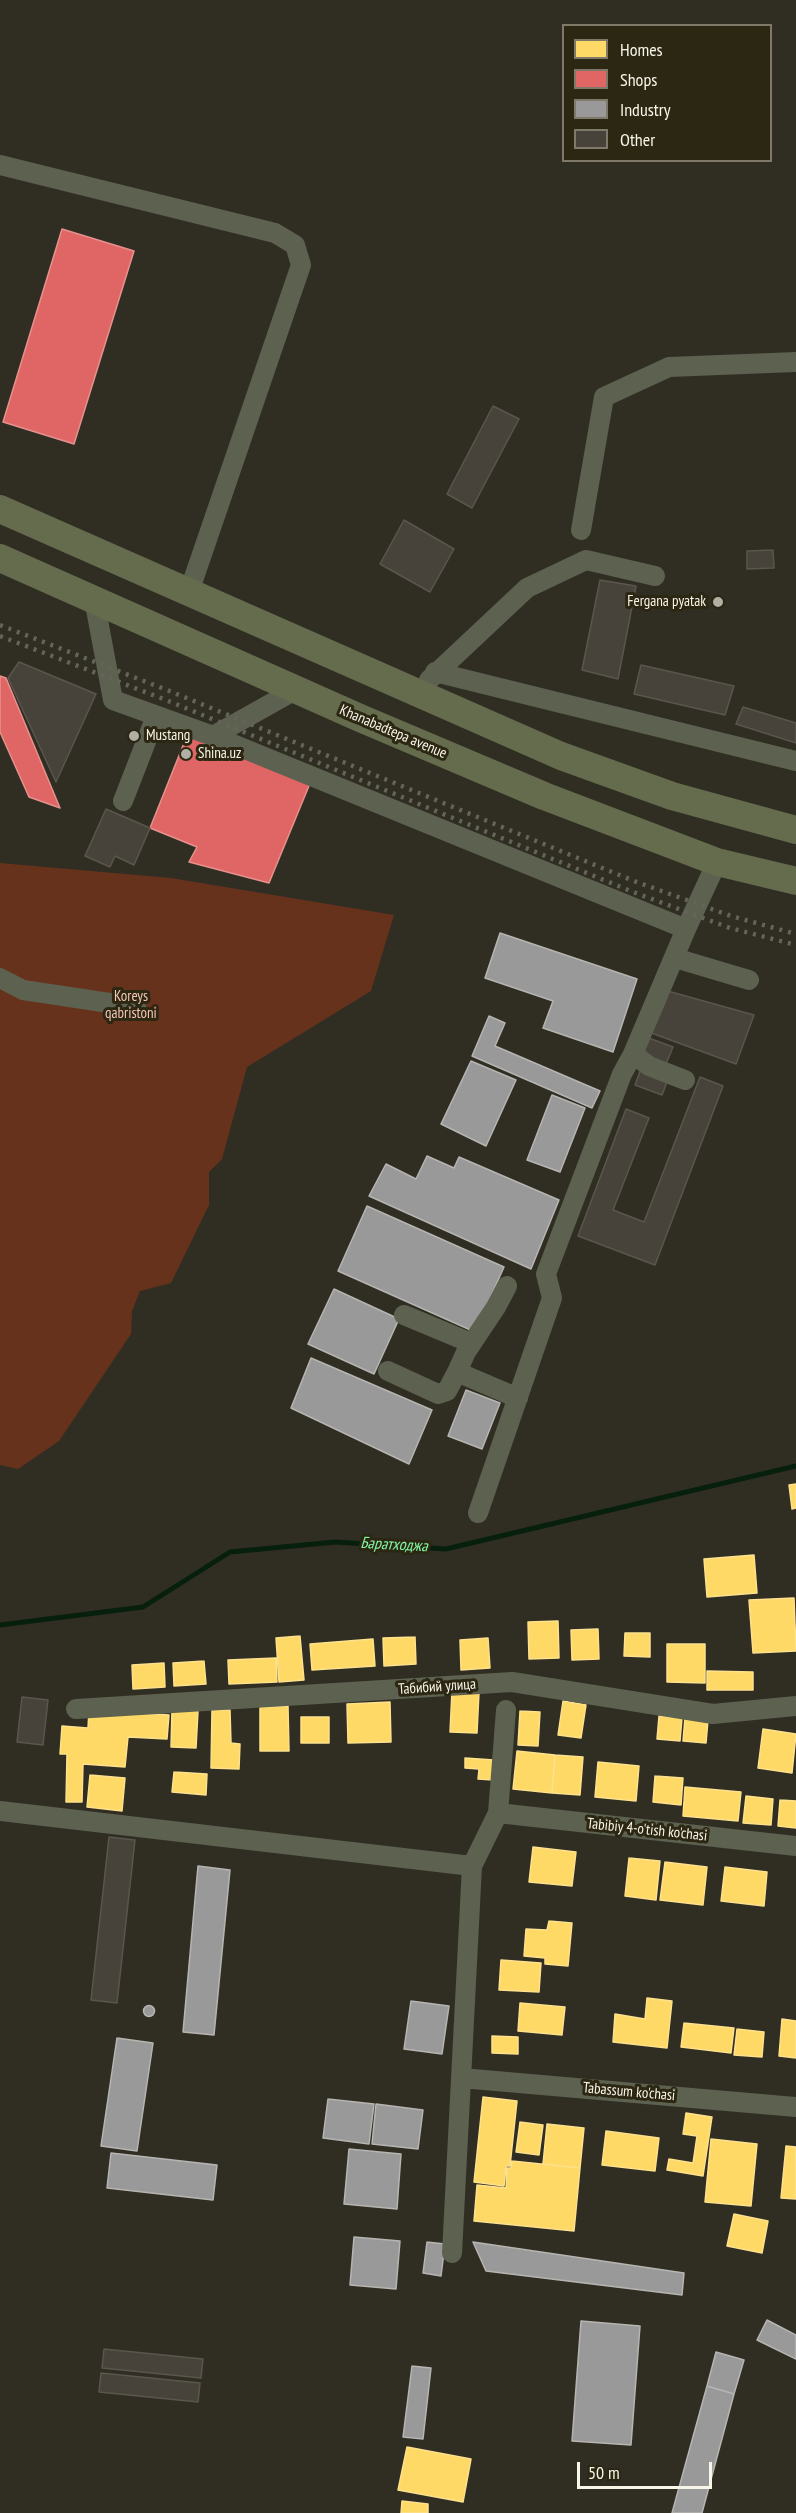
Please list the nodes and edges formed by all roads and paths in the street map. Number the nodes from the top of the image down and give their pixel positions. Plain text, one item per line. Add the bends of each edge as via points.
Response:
1 (0, 165) edge
2 (796, 362) edge
3 (0, 508) edge
4 (581, 530) dead end
5 (0, 558) edge
6 (655, 576) dead end
7 (189, 592) junction
8 (94, 599) junction
9 (426, 683) junction
10 (297, 689) junction
11 (156, 716) junction
12 (213, 736) junction
13 (796, 761) edge
14 (672, 796) junction
15 (123, 801) dead end
16 (796, 830) edge
17 (659, 838) junction
18 (717, 862) junction
19 (796, 881) edge
20 (686, 930) junction
21 (675, 958) junction
22 (0, 978) edge
23 (749, 980) dead end
24 (136, 1007) dead end
25 (633, 1054) junction
26 (685, 1080) dead end
27 (507, 1286) dead end
28 (404, 1315) dead end
29 (471, 1343) junction
30 (388, 1371) dead end
31 (457, 1372) junction
32 (518, 1398) junction
33 (478, 1513) dead end
34 (796, 1706) edge
35 (76, 1709) dead end
36 (506, 1710) dead end
37 (0, 1810) edge
38 (498, 1813) junction
39 (796, 1846) edge
40 (472, 1866) junction
41 (461, 2078) junction
42 (796, 2107) edge
43 (452, 2253) dead end

1 - 7 street via 275,232 295,245 301,265
2 - 4 street via 669,367 604,397
3 - 7 highway
5 - 8 highway, Khanabadtepa avenue
6 - 9 street via 586,560 527,588
7 - 9 highway
8 - 10 highway, Khanabadtepa avenue
8 - 11 street via 113,700
9 - 13 street
9 - 14 highway via 561,756
10 - 12 street
10 - 17 highway, Khanabadtepa avenue via 544,796
11 - 12 street
11 - 15 street
12 - 20 street
14 - 16 highway
14 - 17 highway
17 - 18 highway, Khanabadtepa avenue
18 - 19 highway, Khanabadtepa avenue
18 - 20 street
20 - 21 street
21 - 23 street
21 - 25 street
22 - 24 street via 23,990
25 - 26 street via 649,1066
25 - 32 street via 546,1274 552,1298
27 - 29 street
28 - 29 street
29 - 31 street
30 - 31 street via 438,1394 447,1390
31 - 32 street
32 - 33 street
34 - 35 street, Табибий улица via 713,1714 512,1682
36 - 38 street
37 - 40 street
38 - 39 street, Tabibiy 4-o'tish ko'chasi
38 - 40 street
40 - 41 street
41 - 42 street, Tabassum ko'chasi
41 - 43 street

